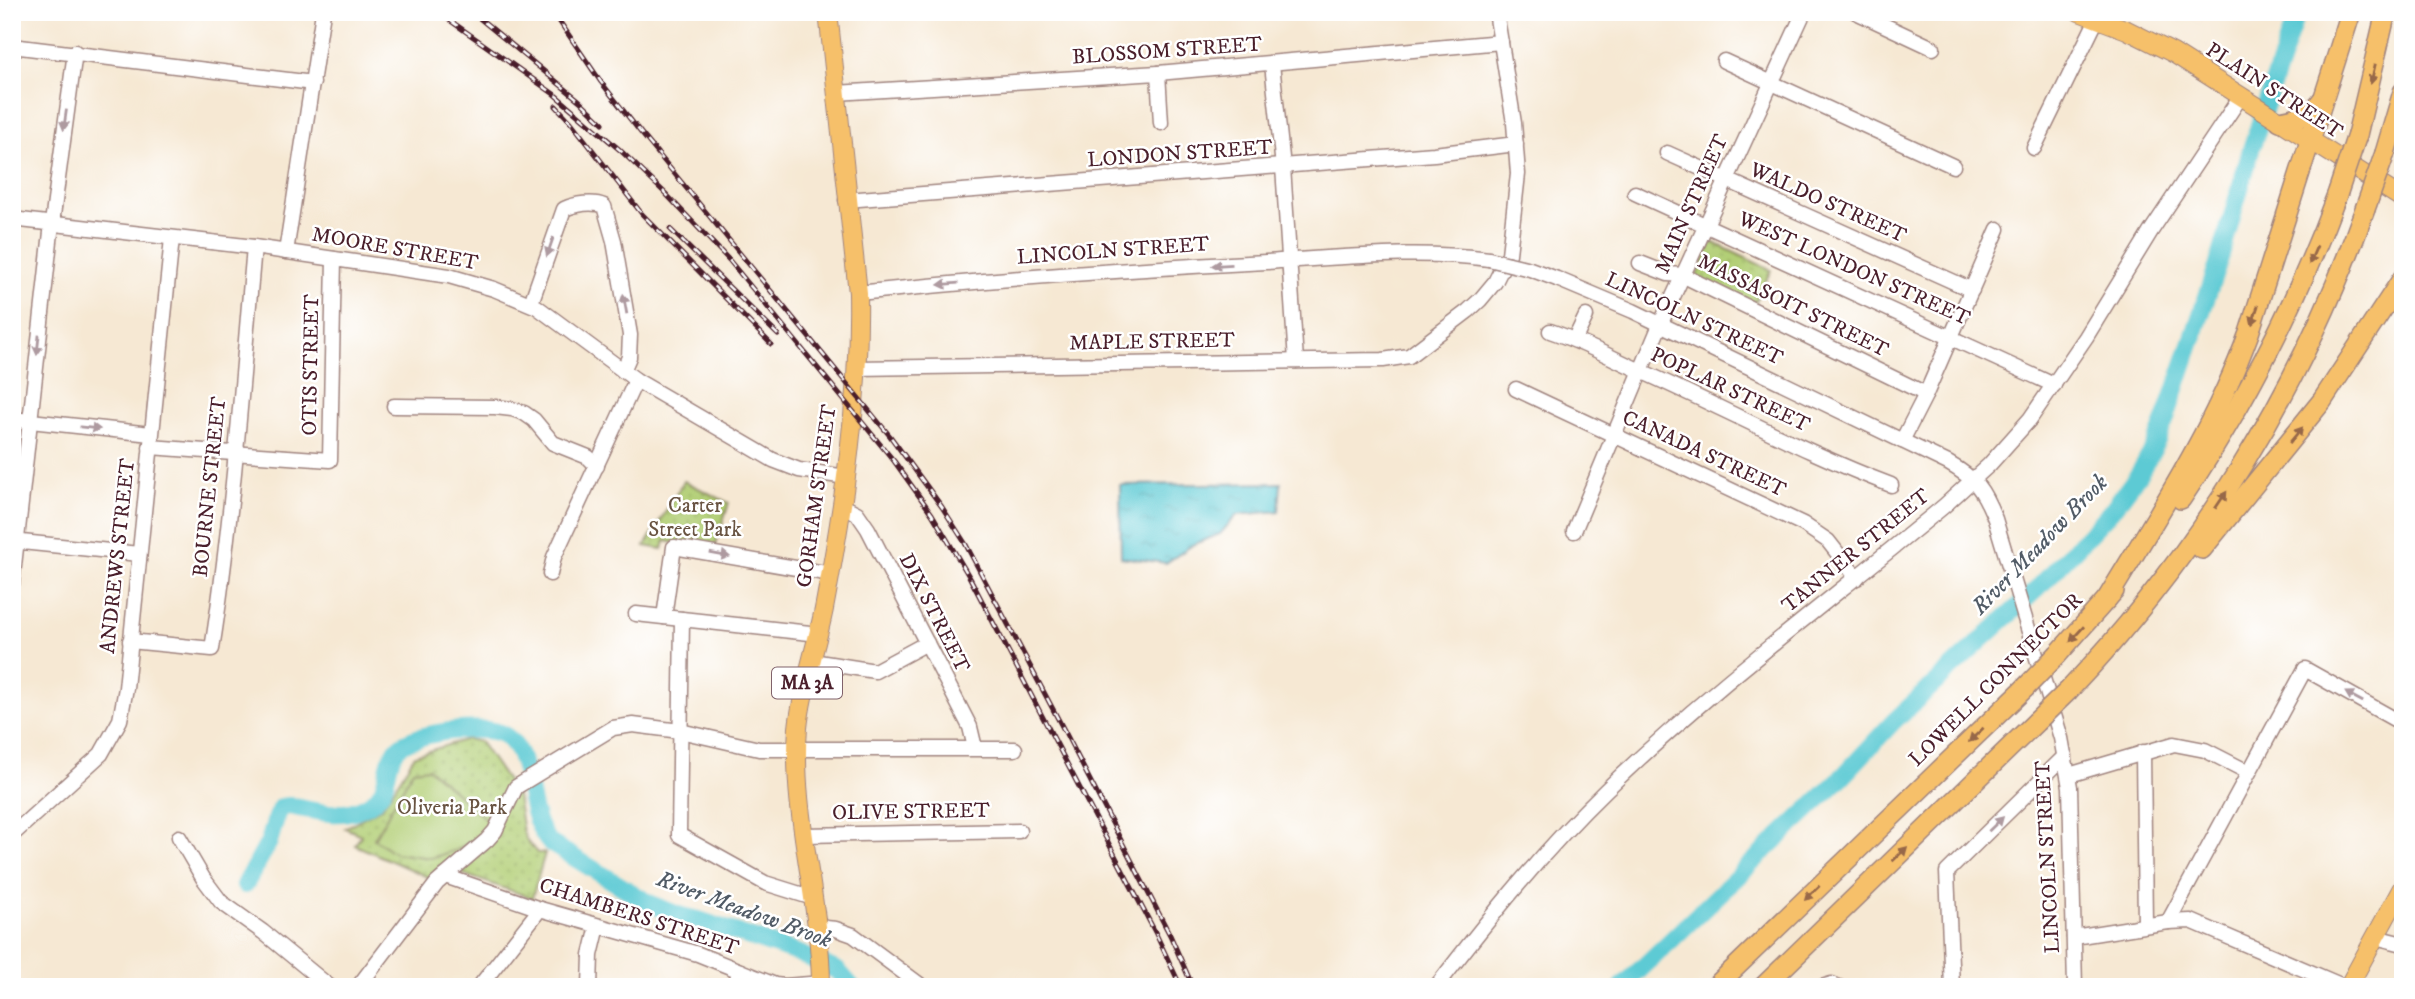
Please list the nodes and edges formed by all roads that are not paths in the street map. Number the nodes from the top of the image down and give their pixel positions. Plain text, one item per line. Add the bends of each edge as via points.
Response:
1 (323, 12) edge
2 (828, 12) edge
3 (1496, 12) edge
4 (1804, 12) edge
5 (1856, 12) edge
6 (2079, 12) edge
7 (2351, 12) edge
8 (2386, 12) edge
9 (2097, 19) junction
10 (1501, 42) junction
11 (12, 46) edge
12 (1933, 48) dead end
13 (75, 52) junction
14 (1724, 61) dead end
15 (1272, 64) junction
16 (1158, 73) junction
17 (313, 82) junction
18 (1771, 82) junction
19 (2403, 92) edge
20 (836, 93) junction
21 (2323, 99) junction
22 (2247, 100) junction
23 (2280, 121) junction
24 (1161, 123) dead end
25 (2311, 141) junction
26 (1516, 144) junction
27 (2034, 148) dead end
28 (1667, 153) dead end
29 (1953, 166) dead end
30 (1283, 167) junction
31 (1725, 180) junction
32 (1635, 193) dead end
33 (2403, 199) edge
34 (846, 200) junction
35 (12, 219) edge
36 (51, 223) junction
37 (1705, 225) junction
38 (1998, 229) dead end
39 (172, 238) junction
40 (254, 247) junction
41 (286, 252) junction
42 (334, 259) junction
43 (1290, 261) junction
44 (1640, 262) dead end
45 (1682, 275) junction
46 (2403, 278) edge
47 (1972, 290) junction
48 (858, 293) junction
49 (531, 303) junction
50 (1586, 316) dead end
51 (1660, 325) junction
52 (1550, 331) dead end
53 (1951, 337) junction
54 (1575, 339) junction
55 (1296, 361) junction
56 (856, 368) junction
57 (1640, 370) junction
58 (623, 371) junction
59 (636, 380) junction
60 (2054, 385) junction
61 (1516, 389) dead end
62 (1926, 394) junction
63 (394, 406) dead end
64 (12, 419) edge
65 (30, 421) junction
66 (1613, 434) junction
67 (150, 440) junction
68 (1902, 441) junction
69 (236, 454) junction
70 (597, 466) junction
71 (846, 477) junction
72 (1974, 480) junction
73 (1891, 485) dead end
74 (843, 506) junction
75 (1574, 531) dead end
76 (14, 542) edge
77 (139, 554) junction
78 (550, 574) dead end
79 (831, 574) junction
80 (1857, 578) junction
81 (12, 584) edge
82 (2107, 599) junction
83 (636, 614) dead end
84 (664, 617) junction
85 (682, 619) junction
86 (819, 634) junction
87 (130, 641) junction
88 (927, 643) junction
89 (2105, 651) junction
90 (812, 661) junction
91 (2403, 724) edge
92 (680, 731) junction
93 (797, 748) junction
94 (975, 748) junction
95 (1015, 749) dead end
96 (2143, 752) junction
97 (2065, 756) junction
98 (2248, 772) junction
99 (2069, 775) junction
100 (1019, 831) dead end
101 (12, 835) edge
102 (804, 835) junction
103 (179, 837) dead end
104 (445, 876) junction
105 (2403, 886) edge
106 (813, 898) junction
107 (540, 909) junction
108 (2168, 922) junction
109 (2145, 925) junction
110 (598, 926) junction
111 (816, 927) junction
112 (2074, 936) junction
113 (2375, 937) junction
114 (2403, 944) edge
115 (740, 971) junction
116 (822, 984) edge
117 (330, 987) edge
118 (358, 987) edge
119 (479, 987) edge
120 (590, 987) edge
121 (734, 987) edge
122 (923, 987) edge
123 (1436, 987) edge
124 (1715, 987) edge
125 (1763, 987) edge
126 (1822, 987) edge
127 (1839, 987) edge
128 (1952, 987) edge
129 (2075, 987) edge
130 (2346, 987) edge

1 - 17 street
2 - 20 main road, GORHAM STREET / MA 3A
3 - 10 street, MAPLE STREET
4 - 18 street, MAIN STREET
5 - 12 street
6 - 9 main road, PLAIN STREET
7 - 21 highway
8 -> 82 highway, LOWELL CONNECTOR, bridge via 2357,135 2292,303 2249,389 2199,473
9 - 22 main road, PLAIN STREET via 2149,40
9 - 27 street
10 - 15 street, BLOSSOM STREET
10 - 26 street, MAPLE STREET
11 - 13 street
13 - 17 street
13 -> 36 street
14 - 18 street
15 - 16 street, BLOSSOM STREET
15 - 30 street
16 - 20 street, BLOSSOM STREET
16 - 24 street
17 - 41 street
18 - 29 street
18 - 31 street, MAIN STREET
89 -> 19 highway, bridge via 2177,564 2282,397 2345,264
20 - 34 main road, GORHAM STREET / MA 3A
21 - 23 highway via 2306,115
21 - 25 highway
22 - 23 main road, PLAIN STREET
22 - 60 street, TANNER STREET
23 - 25 main road, PLAIN STREET
25 - 33 main road, PLAIN STREET
25 -> 82 highway via 2228,386 2201,442
26 - 30 street, LONDON STREET
26 - 55 street, MAPLE STREET via 1513,232 1506,261 1480,300 1409,356
28 - 31 street, WALDO STREET
30 - 34 street, LONDON STREET
30 - 43 street
31 - 37 street, MAIN STREET
31 - 47 street, WALDO STREET
32 - 37 street, WEST LONDON STREET
34 - 48 main road, GORHAM STREET / MA 3A
35 - 36 street, MOORE STREET
36 - 39 street, MOORE STREET
36 -> 65 street
37 - 45 street, MAIN STREET
37 - 53 street, WEST LONDON STREET
38 - 47 street
39 - 40 street, MOORE STREET
39 - 67 street, ANDREWS STREET
40 - 41 street, MOORE STREET
40 - 69 street, BOURNE STREET
41 - 42 street, MOORE STREET
42 - 49 street, MOORE STREET via 456,278
42 - 69 street, OTIS STREET via 330,460
43 -> 48 street, LINCOLN STREET
43 - 51 street, LINCOLN STREET, bridge via 1429,255 1489,259 1558,279
43 - 55 street
44 - 45 street, MASSASOIT STREET
45 - 51 street, MAIN STREET
45 - 62 street, MASSASOIT STREET
89 -> 46 highway via 2162,597 2308,420
47 - 53 street
48 - 56 main road, GORHAM STREET / MA 3A
49 - 58 street, MOORE STREET
58 -> 49 street via 630,335 604,206 566,207 562,212
50 - 54 street
51 - 57 street, MAIN STREET
51 - 68 street, LINCOLN STREET
52 - 54 street, POPLAR STREET
53 - 60 street, WEST LONDON STREET
53 - 62 street
54 - 57 street, POPLAR STREET
55 - 56 street, MAPLE STREET
56 - 71 main road, GORHAM STREET / MA 3A
57 - 66 street, MAIN STREET
57 - 73 street, POPLAR STREET via 1834,463
58 - 59 street, MOORE STREET
59 - 70 street
59 - 71 street, MOORE STREET via 773,460 799,470
60 - 72 street, TANNER STREET via 2017,436
61 - 66 street, CANADA STREET
62 - 68 street
63 - 70 street via 495,407 524,412 552,443 576,451
64 - 65 street, OTIS STREET
65 -> 67 street, OTIS STREET
65 - 76 street
66 - 75 street, MAIN STREET
66 - 80 street, CANADA STREET via 1803,524 1828,541
67 - 69 street, OTIS STREET
67 - 77 street, ANDREWS STREET
68 - 72 street, LINCOLN STREET
69 - 87 street, BOURNE STREET via 212,649
70 - 78 street
71 - 74 main road, GORHAM STREET / MA 3A
72 - 80 street, TANNER STREET
72 - 97 street, LINCOLN STREET via 1989,504
74 - 79 main road, GORHAM STREET / MA 3A
74 - 88 street, DIX STREET via 857,513 867,529
76 - 77 street
76 - 81 street
77 - 87 street, ANDREWS STREET
84 -> 79 street via 674,547
79 - 86 main road, GORHAM STREET / MA 3A
80 - 123 street, TANNER STREET via 1606,790 1499,907
82 -> 124 highway, LOWELL CONNECTOR, bridge via 2025,688
83 - 84 street
84 - 85 street
85 - 86 street
85 - 92 street
86 - 90 main road, GORHAM STREET / MA 3A
87 - 101 street, ANDREWS STREET via 123,709 111,740
88 - 90 street via 875,671
88 - 94 street, DIX STREET via 970,727
125 -> 89 highway, bridge
90 - 93 main road, GORHAM STREET / MA 3A
91 -> 98 street via 2305,669
92 - 93 street via 759,749
92 - 104 street via 633,724 613,728 537,774 516,788 487,840
92 - 106 street via 679,835 765,883
93 - 94 street
93 - 102 main road, GORHAM STREET / MA 3A
94 - 95 street
96 - 98 street via 2182,744
96 - 99 street
96 - 109 street
97 - 99 street, LINCOLN STREET
128 -> 97 street via 1947,872
98 - 108 street
99 - 112 street, LINCOLN STREET
100 - 102 street, OLIVE STREET
102 - 106 main road, GORHAM STREET / MA 3A
103 - 117 street via 221,902
104 - 107 street, CHAMBERS STREET
104 - 118 street
105 - 113 main road
106 - 111 main road, GORHAM STREET / MA 3A
107 - 110 street, CHAMBERS STREET
107 - 119 street
108 - 109 street
108 - 130 street via 2201,925
109 - 112 street
110 - 115 street, CHAMBERS STREET via 698,954
110 - 120 street
111 - 116 main road, GORHAM STREET / MA 3A
111 - 122 street via 853,935
112 - 129 street, LINCOLN STREET
113 - 114 street
113 - 130 main road
115 - 116 street, CHAMBERS STREET via 785,986
115 - 121 street
126 - 127 street

